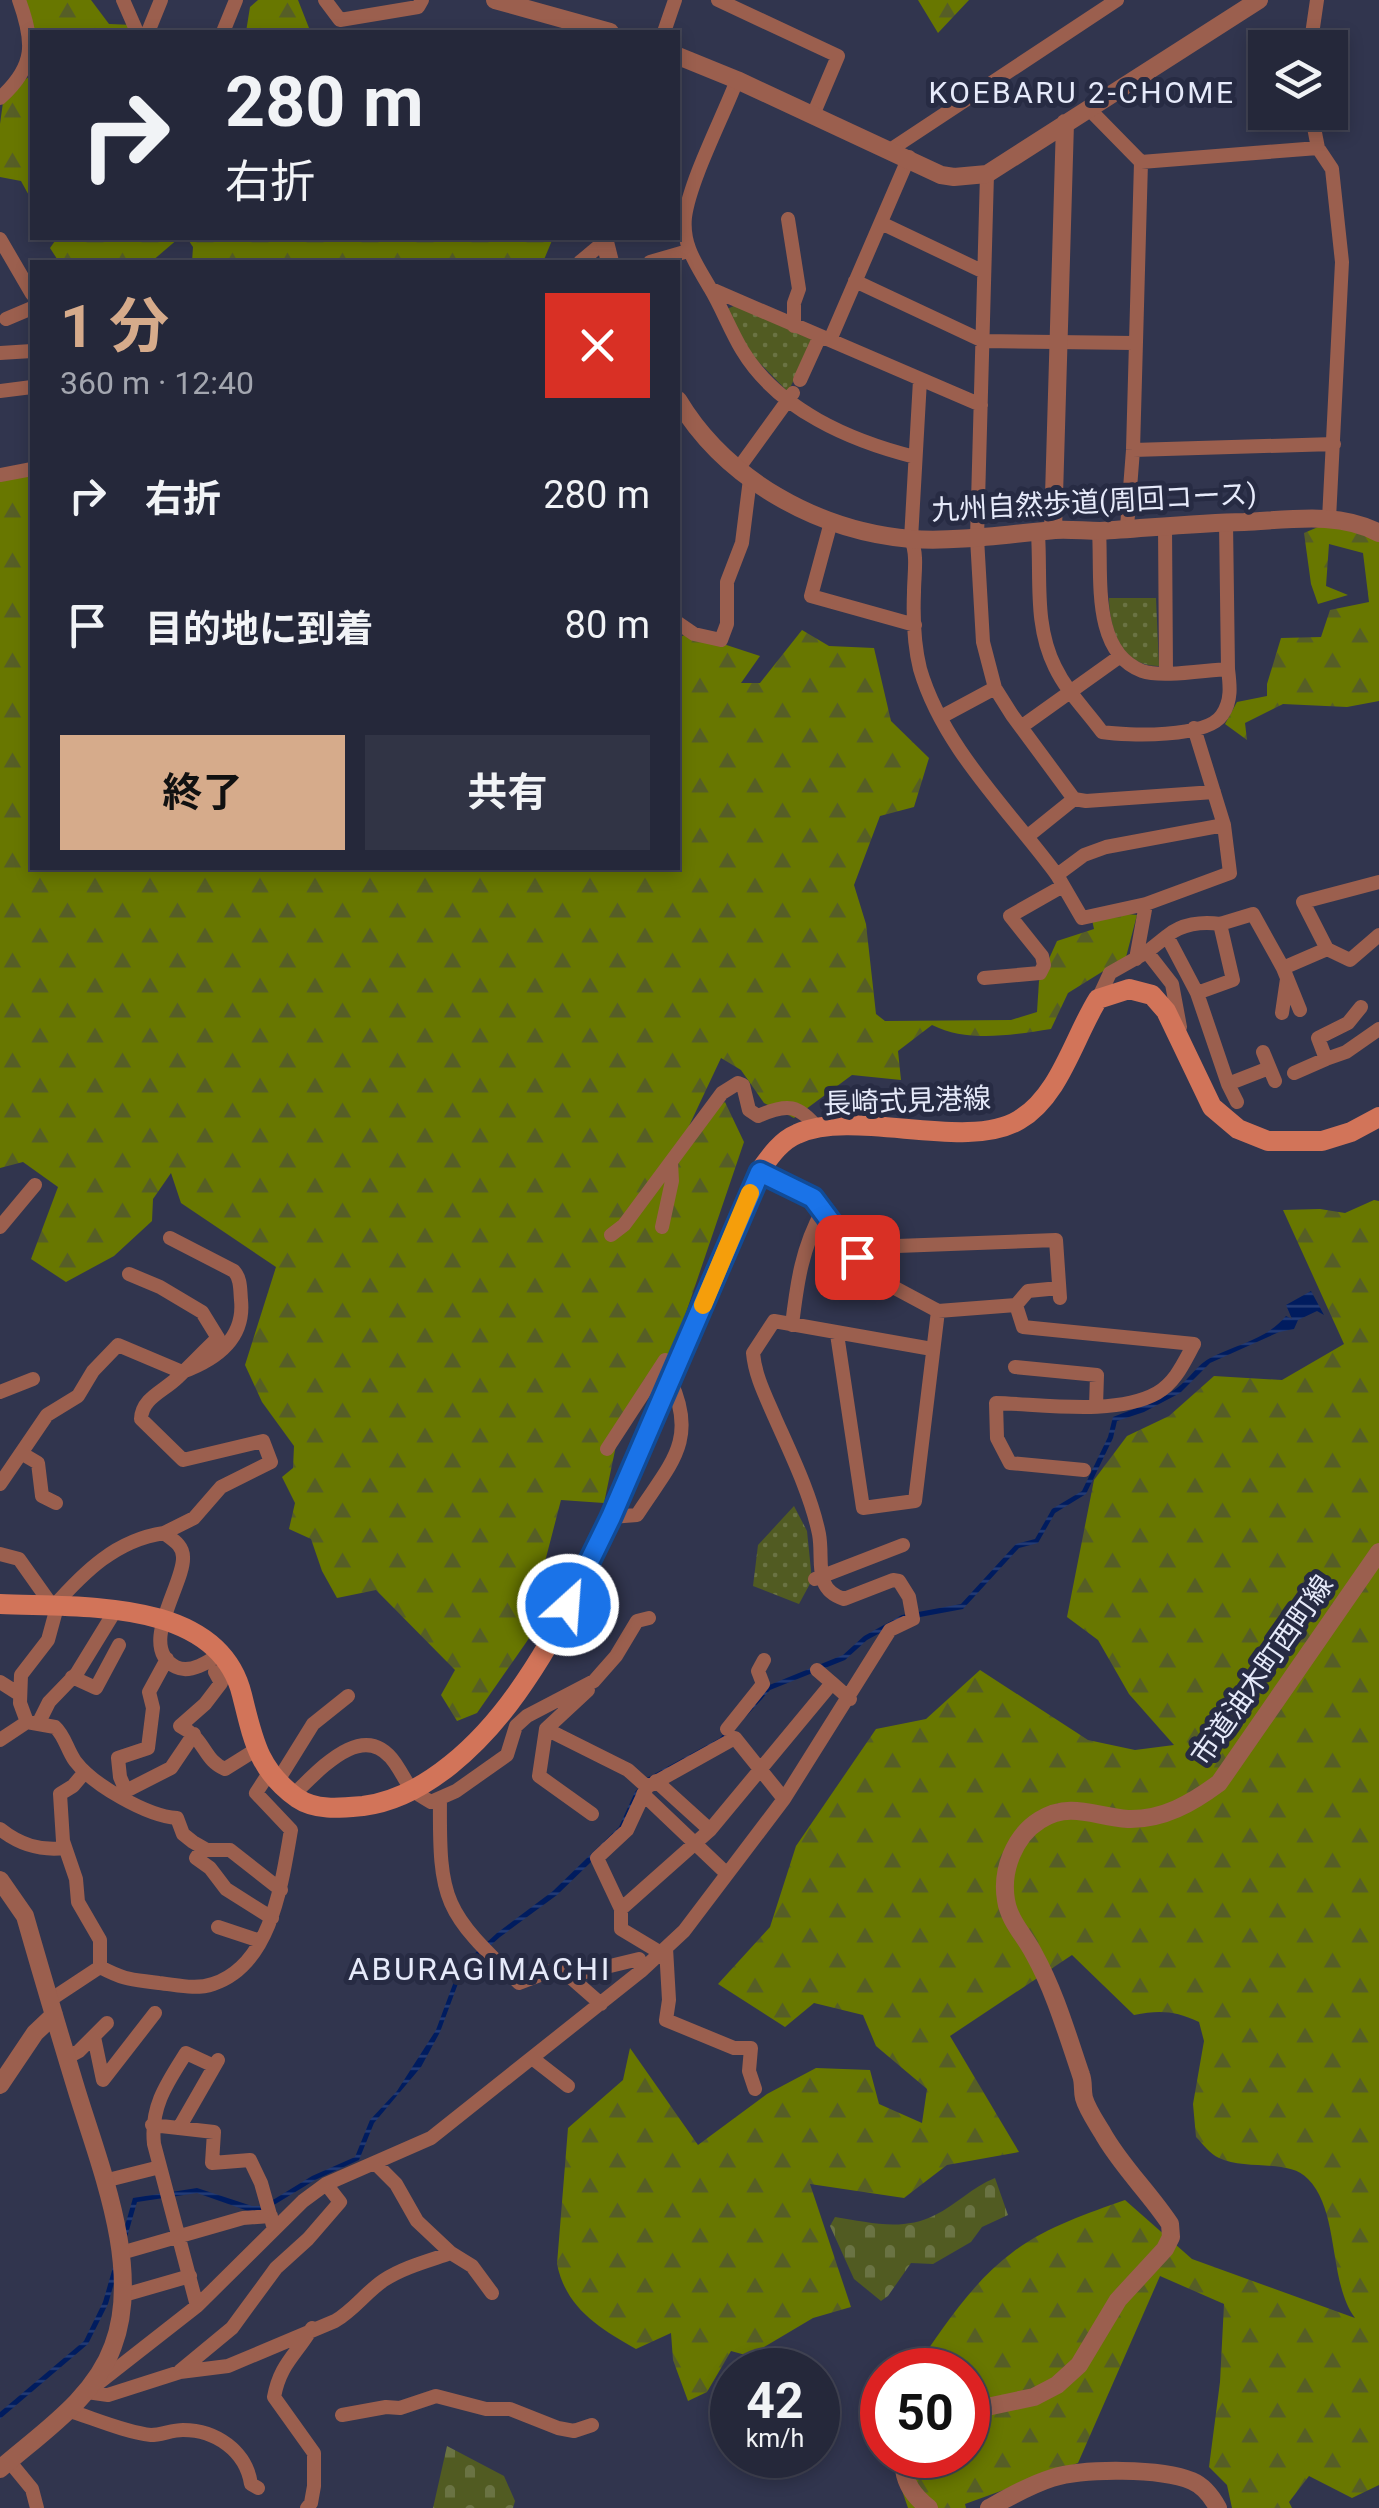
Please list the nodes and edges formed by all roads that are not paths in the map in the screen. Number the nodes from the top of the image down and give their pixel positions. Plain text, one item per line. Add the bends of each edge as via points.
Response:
1 (19, 0) edge
2 (122, 0) edge
3 (161, 0) edge
4 (236, 0) edge
5 (326, 0) edge
6 (367, 0) edge
7 (422, 0) edge
8 (494, 0) edge
9 (675, 0) edge
10 (718, 0) edge
11 (1117, 0) edge
12 (1258, 0) edge
13 (1317, 0) edge
14 (1104, 5) edge
15 (378, 14) junction
16 (136, 30) edge
17 (149, 30) edge
18 (224, 30) edge
19 (603, 30) edge
20 (665, 30) edge
21 (1313, 30) edge
22 (30, 36) edge
23 (30, 48) edge
24 (680, 57) edge
25 (737, 80) junction
26 (0, 98) edge
27 (1089, 109) junction
28 (813, 115) junction
29 (1065, 123) junction
30 (1315, 130) edge
31 (1318, 148) junction
32 (890, 150) junction
33 (908, 158) junction
34 (1140, 162) junction
35 (987, 174) junction
36 (788, 219) dead end
37 (881, 223) junction
38 (0, 239) edge
39 (604, 240) edge
40 (688, 251) junction
41 (582, 260) edge
42 (657, 260) edge
43 (984, 272) junction
44 (855, 282) junction
45 (711, 289) junction
46 (30, 291) edge
47 (30, 309) edge
48 (6, 319) dead end
49 (794, 326) junction
50 (825, 338) junction
51 (983, 341) junction
52 (1058, 343) junction
53 (1134, 343) junction
54 (30, 351) edge
55 (0, 352) edge
56 (920, 380) junction
57 (30, 386) edge
58 (0, 390) edge
59 (794, 391) junction
60 (680, 403) edge
61 (981, 405) junction
62 (1334, 444) junction
63 (1133, 450) junction
64 (915, 457) junction
65 (30, 469) edge
66 (744, 474) junction
67 (0, 475) edge
68 (1329, 518) junction
69 (831, 522) junction
70 (1226, 522) junction
71 (1165, 525) junction
72 (1127, 528) junction
73 (1100, 530) junction
74 (1045, 532) junction
75 (1379, 533) edge
76 (976, 538) junction
77 (911, 539) junction
78 (680, 624) edge
79 (915, 625) junction
80 (1120, 656) junction
81 (1228, 670) junction
82 (1166, 672) junction
83 (996, 688) junction
84 (1070, 692) junction
85 (941, 717) junction
86 (1021, 727) junction
87 (1194, 728) junction
88 (1214, 792) junction
89 (1074, 799) junction
90 (1224, 825) junction
91 (1028, 836) junction
92 (1060, 880) junction
93 (1374, 884) edge
94 (1379, 902) edge
95 (1146, 904) junction
96 (1220, 924) junction
97 (1167, 936) junction
98 (1379, 936) edge
99 (1328, 949) junction
100 (1141, 956) junction
101 (1285, 973) junction
102 (984, 978) dead end
103 (1198, 993) junction
104 (1098, 998) junction
105 (1362, 1007) dead end
106 (1300, 1010) dead end
107 (1282, 1013) dead end
108 (1379, 1029) edge
109 (1184, 1048) junction
110 (1263, 1052) dead end
111 (1326, 1059) junction
112 (1294, 1073) dead end
113 (1228, 1084) junction
114 (1237, 1102) dead end
115 (1379, 1117) edge
116 (818, 1130) junction
117 (672, 1161) junction
118 (760, 1172) junction
119 (34, 1185) dead end
120 (823, 1210) junction
121 (662, 1227) dead end
122 (0, 1228) edge
123 (610, 1235) dead end
124 (170, 1238) dead end
125 (857, 1257) junction
126 (128, 1274) dead end
127 (1016, 1305) junction
128 (938, 1310) junction
129 (792, 1325) junction
130 (837, 1334) junction
131 (932, 1349) junction
132 (1015, 1368) dead end
133 (182, 1372) junction
134 (674, 1374) junction
135 (33, 1378) dead end
136 (0, 1392) edge
137 (1096, 1406) junction
138 (607, 1450) dead end
139 (21, 1452) junction
140 (1084, 1470) dead end
141 (1, 1479) edge
142 (56, 1503) dead end
143 (611, 1517) junction
144 (164, 1533) junction
145 (903, 1545) dead end
146 (1379, 1552) edge
147 (0, 1554) edge
148 (816, 1579) junction
149 (0, 1604) edge
150 (55, 1607) junction
151 (115, 1611) junction
152 (163, 1618) junction
153 (649, 1618) dead end
154 (119, 1645) dead end
155 (167, 1659) junction
156 (764, 1660) dead end
157 (217, 1662) junction
158 (817, 1670) dead end
159 (72, 1677) junction
160 (0, 1682) edge
161 (594, 1682) junction
162 (832, 1683) junction
163 (19, 1694) junction
164 (348, 1696) dead end
165 (850, 1699) junction
166 (33, 1722) junction
167 (546, 1729) junction
168 (726, 1731) junction
169 (194, 1734) junction
170 (0, 1740) edge
171 (258, 1749) junction
172 (760, 1768) junction
173 (84, 1772) junction
174 (280, 1783) junction
175 (649, 1787) junction
176 (410, 1792) junction
177 (122, 1794) junction
178 (440, 1798) junction
179 (784, 1799) junction
180 (592, 1814) dead end
181 (0, 1829) edge
182 (710, 1830) junction
183 (697, 1843) junction
184 (65, 1848) junction
185 (202, 1848) junction
186 (726, 1873) junction
187 (0, 1880) edge
188 (281, 1890) junction
189 (621, 1909) junction
190 (272, 1918) junction
191 (218, 1926) dead end
192 (260, 1942) junction
193 (664, 1950) junction
194 (100, 1967) junction
195 (641, 1971) junction
196 (569, 1976) junction
197 (601, 2004) junction
198 (52, 2008) junction
199 (155, 2013) dead end
200 (108, 2023) dead end
201 (94, 2036) junction
202 (66, 2058) junction
203 (532, 2058) junction
204 (0, 2086) edge
205 (568, 2086) dead end
206 (755, 2088) dead end
207 (152, 2125) junction
208 (179, 2128) junction
209 (375, 2164) junction
210 (160, 2168) junction
211 (104, 2181) junction
212 (326, 2184) junction
213 (273, 2222) junction
214 (180, 2237) junction
215 (122, 2253) junction
216 (450, 2253) junction
217 (190, 2276) junction
218 (492, 2293) dead end
219 (124, 2295) junction
220 (197, 2306) junction
221 (312, 2328) junction
222 (180, 2372) junction
223 (87, 2392) junction
224 (990, 2407) edge
225 (67, 2410) junction
226 (342, 2415) dead end
227 (592, 2424) dead end
228 (4, 2465) edge
229 (906, 2478) edge
230 (258, 2488) dead end
231 (37, 2508) edge
232 (306, 2508) edge
233 (929, 2508) edge
234 (989, 2508) edge
235 (1218, 2508) edge

1 - 22 street
2 - 16 street
3 - 17 street
4 - 18 street
5 - 15 street via 340,20
6 - 15 street
7 - 15 street via 418,7
8 - 19 street
9 - 20 street
10 - 28 street via 838,56
11 - 14 street
12 - 27 street
13 - 21 street
14 - 32 street
23 - 26 street via 21,75
24 - 25 street
25 - 28 street
25 - 40 street via 691,197
27 - 29 street
27 - 34 street
28 - 32 street
29 - 35 street
29 - 52 street
30 - 31 street
31 - 34 street
31 - 62 street via 1332,170 1342,262
32 - 33 street
33 - 35 street via 941,175
33 - 37 street
34 - 53 street
35 - 43 street
36 - 49 street via 799,288
37 - 43 street
37 - 44 street
38 - 46 street
39 - 41 street
40 - 42 street
40 - 45 street
43 - 51 street
44 - 50 street
44 - 51 street
45 - 49 street
45 - 59 street via 744,354
47 - 48 street
49 - 50 street
50 - 56 street
50 - 59 street
51 - 52 street
51 - 61 street
52 - 53 street
52 - 74 street
53 - 63 street
54 - 55 street
56 - 61 street
56 - 64 street
57 - 58 street
59 - 64 street via 816,420 870,446
59 - 66 street
60 - 66 street, 九州自然歩道(周回コース)
61 - 76 street
62 - 63 street
62 - 68 street
63 - 72 street
64 - 77 street
65 - 67 street
66 - 69 street, 九州自然歩道(周回コース)
66 - 78 street via 742,543 727,582 722,640
68 - 70 street, 九州自然歩道(周回コース)
68 - 75 street, 九州自然歩道(周回コース)
69 - 77 street, 九州自然歩道(周回コース)
69 - 79 street via 811,596
70 - 71 street, 九州自然歩道(周回コース)
70 - 81 street
71 - 72 street, 九州自然歩道(周回コース)
71 - 82 street
72 - 73 street, 九州自然歩道(周回コース)
73 - 74 street, 九州自然歩道(周回コース)
73 - 80 street via 1104,622
74 - 76 street, 九州自然歩道(周回コース)
74 - 84 street via 1040,618
76 - 77 street, 九州自然歩道(周回コース)
76 - 83 street via 983,642
77 - 79 street
79 - 85 street via 919,666
80 - 82 street via 1141,670
80 - 84 street
81 - 82 street
81 - 87 street via 1231,689 1221,718
83 - 85 street
83 - 86 street
84 - 86 street
84 - 87 street via 1102,732 1139,736
85 - 91 street
86 - 89 street
87 - 88 street
88 - 89 street
88 - 90 street
89 - 91 street
90 - 92 street via 1106,847 1084,855
90 - 95 street via 1230,874
91 - 92 street
92 - 95 street via 1082,918
92 - 102 street via 1010,916 1042,956 1040,974
93 - 94 street
93 - 99 street via 1303,902
95 - 100 street
96 - 97 street via 1176,928
96 - 101 street via 1253,914
96 - 103 street via 1232,980
97 - 100 street
97 - 103 street
98 - 99 street via 1350,960
99 - 101 street
100 - 104 street via 1110,973
100 - 109 street via 1172,984
101 - 106 street
101 - 107 street
103 - 113 street
104 - 109 main road via 1128,989 1152,995
104 - 116 main road, 長崎式見港線 via 1043,1100 1018,1122 968,1132
105 - 111 street via 1348,1023 1318,1038
108 - 111 street
109 - 115 main road via 1212,1108 1238,1129 1268,1140 1322,1141
110 - 113 street via 1272,1074
111 - 112 street
113 - 114 street
116 - 117 street via 795,1108 758,1116 738,1083 722,1093
116 - 118 main road, 長崎式見港線 via 797,1134 776,1149
117 - 121 street
117 - 123 street
118 - 120 street via 813,1198
118 - 134 main road, 長崎式見港線
119 - 122 street
120 - 125 street
120 - 129 street via 808,1236
124 - 133 street via 234,1270 243,1318 223,1349
125 - 127 street via 870,1247 1056,1240 1060,1293 1028,1290
125 - 128 street via 895,1288
126 - 133 street via 202,1312 218,1338
127 - 128 street
127 - 137 street via 1023,1327 1194,1344 1178,1375 1156,1393
128 - 131 street
129 - 130 street
129 - 148 street via 774,1321 753,1353 754,1366 819,1534
130 - 131 street
130 - 131 street via 863,1508 915,1501
132 - 137 street via 1096,1376
133 - 139 street via 118,1345
133 - 144 street via 141,1410 141,1419 183,1460 263,1441 271,1462 220,1487 194,1518
134 - 138 street via 665,1360
134 - 143 main road, 長崎式見港線
134 - 143 street via 682,1443 637,1515
135 - 136 street
137 - 140 street via 996,1402 996,1438 1010,1462
139 - 141 street
139 - 142 street via 38,1463 42,1496
143 - 176 main road, 長崎式見港線 via 554,1634 517,1692 483,1735
144 - 150 street via 128,1541 78,1579
144 - 152 street via 182,1547 184,1560
145 - 148 street
146 - 224 street, 市道油木町西町線 via 1218,1783 1160,1816 1060,1810 1021,1836 1010,1859 1006,1900 1060,2011 1084,2098 1120,2160 1170,2224 1171,2237 1118,2300 1080,2365 1034,2397
147 - 150 street via 19,1559
148 - 165 street via 844,1599 893,1580 910,1597 913,1619 890,1630
149 - 150 main road
150 - 151 main road
150 - 163 street via 48,1640 22,1672
151 - 152 main road
151 - 159 street
152 - 155 street
152 - 157 main road via 200,1635
153 - 161 street via 637,1621
154 - 159 street via 96,1688
155 - 157 street via 188,1669
155 - 177 street via 149,1692 148,1748 118,1758
156 - 168 street via 758,1671 762,1684
157 - 169 street via 221,1683 180,1724
157 - 171 main road via 238,1676
158 - 162 street
159 - 166 street
160 - 163 street
161 - 167 street
161 - 178 street via 527,1716 516,1726 507,1755
162 - 165 street
162 - 172 street
163 - 166 street
164 - 174 street via 313,1724
165 - 179 street
166 - 170 street
166 - 173 street via 59,1730
167 - 175 street
167 - 180 street via 539,1776
168 - 172 street
168 - 175 street
169 - 171 street via 210,1762 225,1769
169 - 177 street via 172,1768
171 - 174 main road
172 - 179 street
172 - 182 street
173 - 177 street
173 - 184 street via 60,1794
174 - 176 main road, 長崎式見港線 via 302,1802 334,1809
174 - 176 street via 353,1746 393,1759
174 - 188 street via 256,1793 292,1830
175 - 182 street
175 - 183 street
175 - 189 street via 627,1830 596,1858
176 - 178 street via 430,1802
177 - 185 street via 177,1818 184,1835
178 - 196 street via 440,1864 458,1921 519,1983 556,1969
179 - 186 street
181 - 184 street via 14,1841
182 - 183 street
183 - 186 street
183 - 189 street
184 - 194 street via 80,1906 100,1940
185 - 188 street via 230,1850
185 - 190 street via 196,1858 221,1884
186 - 193 street
187 - 198 street via 25,1916
188 - 190 street
189 - 193 street via 621,1930
190 - 192 street
191 - 192 street
192 - 194 street via 247,1960 208,1985 129,1981
193 - 195 street
193 - 206 street via 666,2020 734,2048 751,2048
194 - 198 street
195 - 196 street via 639,1959
195 - 197 street
196 - 197 street
197 - 203 street
198 - 202 street
198 - 204 street
199 - 201 street via 104,2080
200 - 201 street
201 - 202 street
202 - 211 street
203 - 205 street
203 - 209 street via 431,2138
207 - 208 street
207 - 208 street via 161,2094 186,2053 216,2063
207 - 210 street
208 - 213 street via 214,2132 212,2163 250,2160
209 - 212 street
209 - 216 street via 396,2184 417,2222
210 - 211 street
210 - 214 street
211 - 215 street
212 - 213 street
212 - 222 street via 340,2202 276,2268 232,2328
213 - 214 street via 244,2218
213 - 220 street
214 - 215 street
214 - 217 street
215 - 219 street
216 - 218 street via 472,2266
216 - 221 street via 401,2270 349,2313
217 - 219 street
217 - 220 street
219 - 223 street via 113,2348
220 - 223 street
221 - 222 street via 228,2366
221 - 232 street via 286,2360 274,2398 314,2453
222 - 223 street via 108,2394
223 - 225 street
225 - 228 street
225 - 230 street via 152,2435 208,2434 244,2460
226 - 227 street via 436,2396 510,2409 574,2431
228 - 231 street via 32,2489
229 - 233 street
234 - 235 street via 1052,2478 1106,2470 1193,2481

